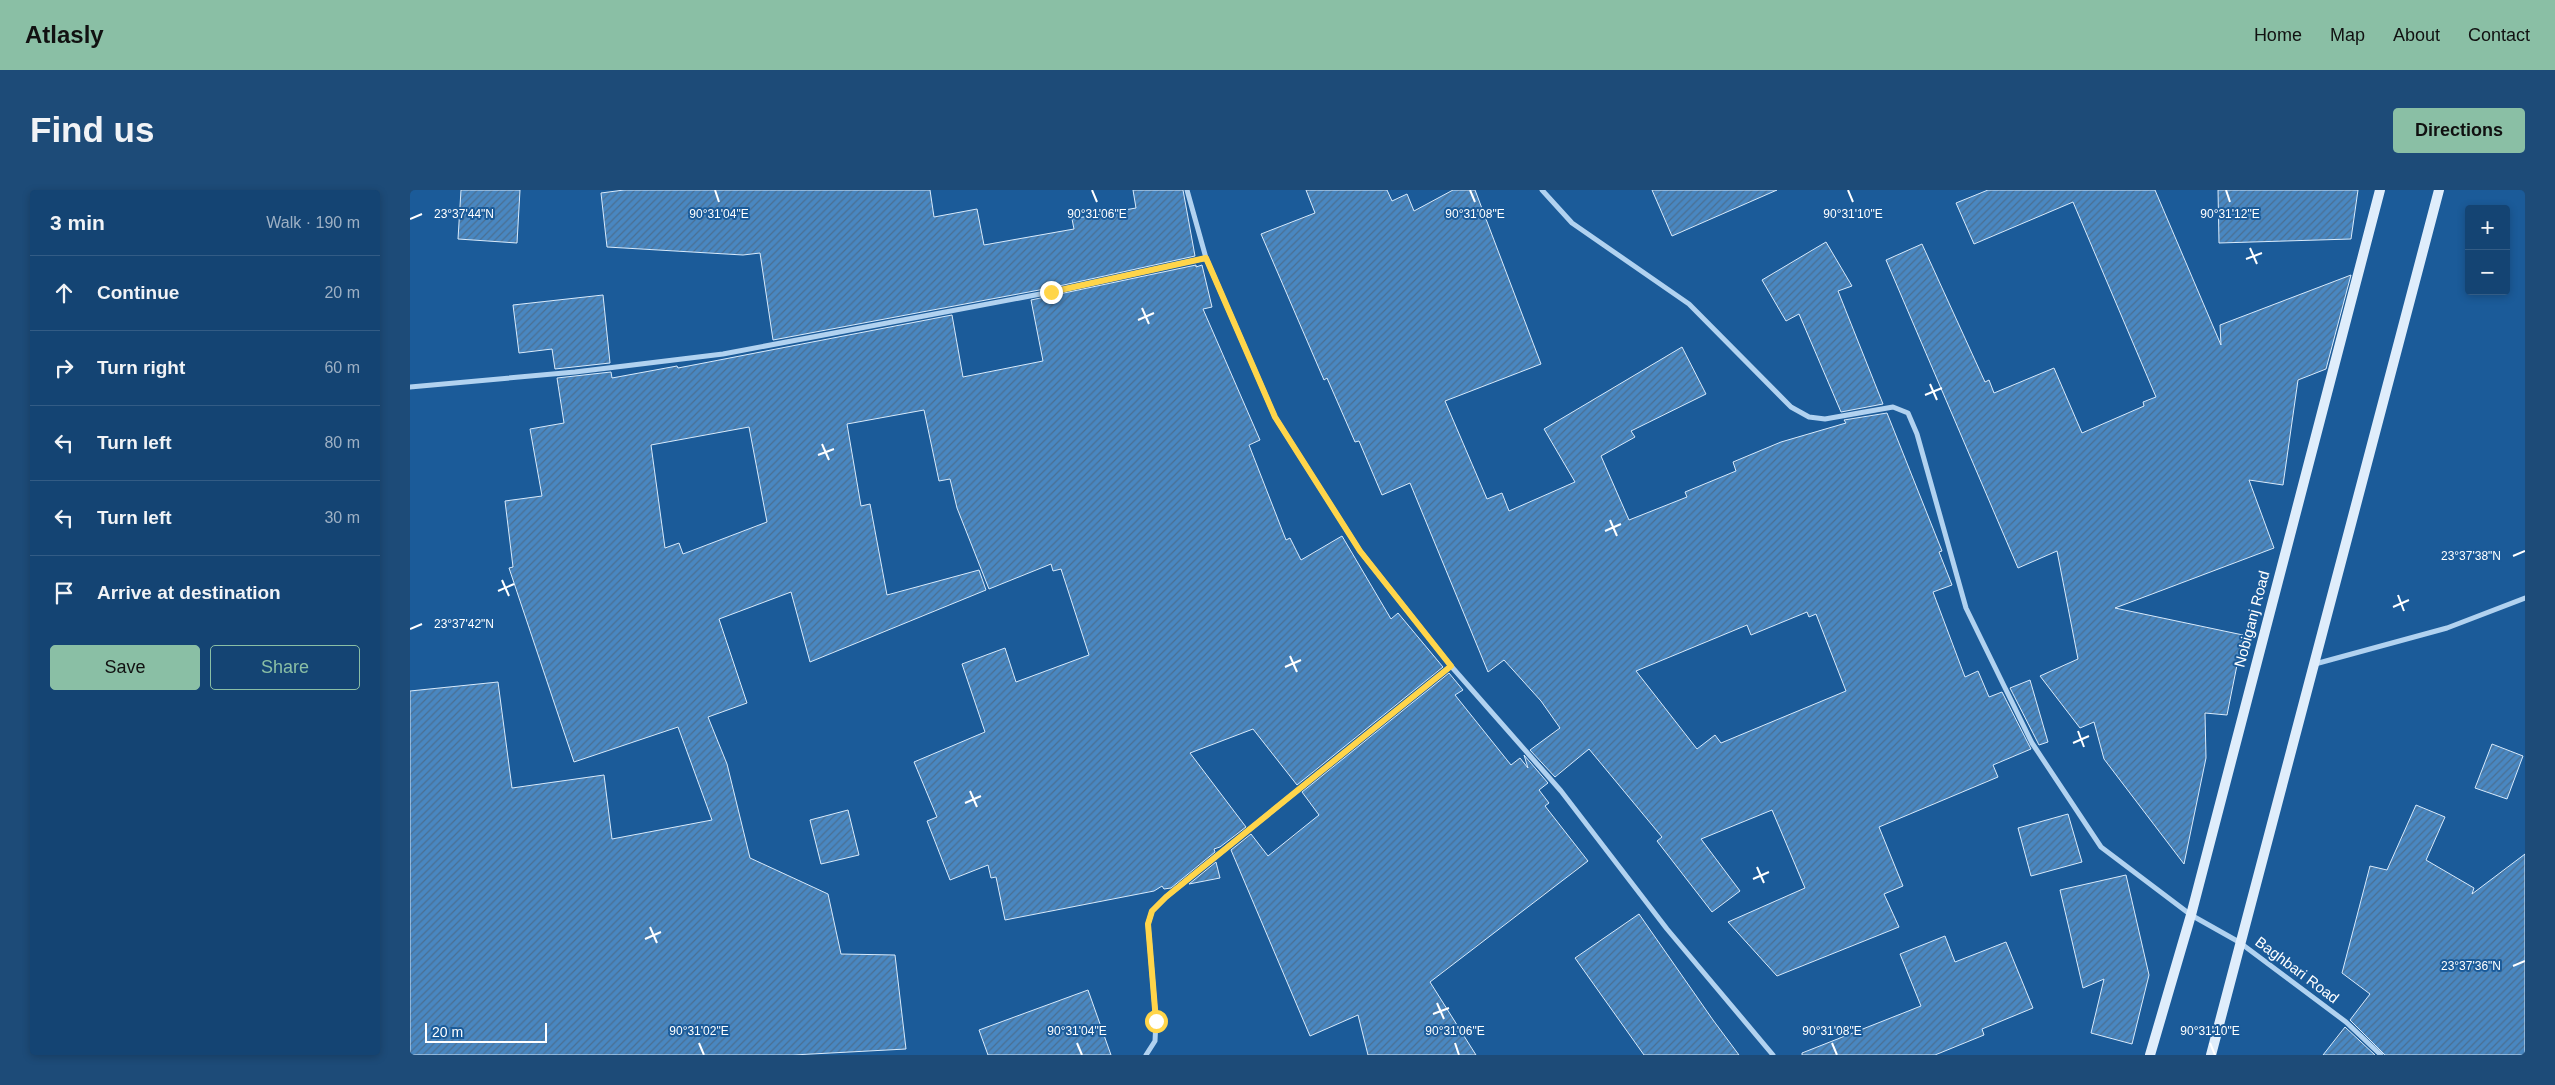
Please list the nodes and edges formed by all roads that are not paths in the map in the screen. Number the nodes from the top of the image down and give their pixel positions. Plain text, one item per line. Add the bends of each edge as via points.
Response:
1 (1187, 190) edge
2 (1542, 190) edge
3 (2380, 190) edge
4 (2439, 190) edge
5 (1206, 258) junction
6 (410, 387) edge
7 (2525, 598) edge
8 (2312, 665) junction
9 (1451, 666) junction
10 (2191, 915) junction
11 (2239, 942) junction
12 (1146, 1055) edge
13 (1773, 1055) edge
14 (2150, 1055) edge
15 (2211, 1055) edge
16 (2381, 1055) edge

1 - 5 street
2 - 10 street, Baghbari Road via 1572,223 1689,304 1791,407 1809,417 1825,419 1893,407 1908,413 1917,434 1966,608 2032,743 2101,847
3 - 10 main road, Nobiganj Road
4 - 8 main road
5 - 6 street via 1051,292 723,354
5 - 9 street via 1275,417 1360,551
7 - 8 street via 2447,628
8 - 11 main road
9 - 12 street via 1152,911 1148,924 1156,1021 1155,1041
9 - 13 street via 1560,791 1667,928
10 - 11 street, Baghbari Road
10 - 14 main road, Nobiganj Road
11 - 15 main road
11 - 16 street, Baghbari Road via 2346,1022

